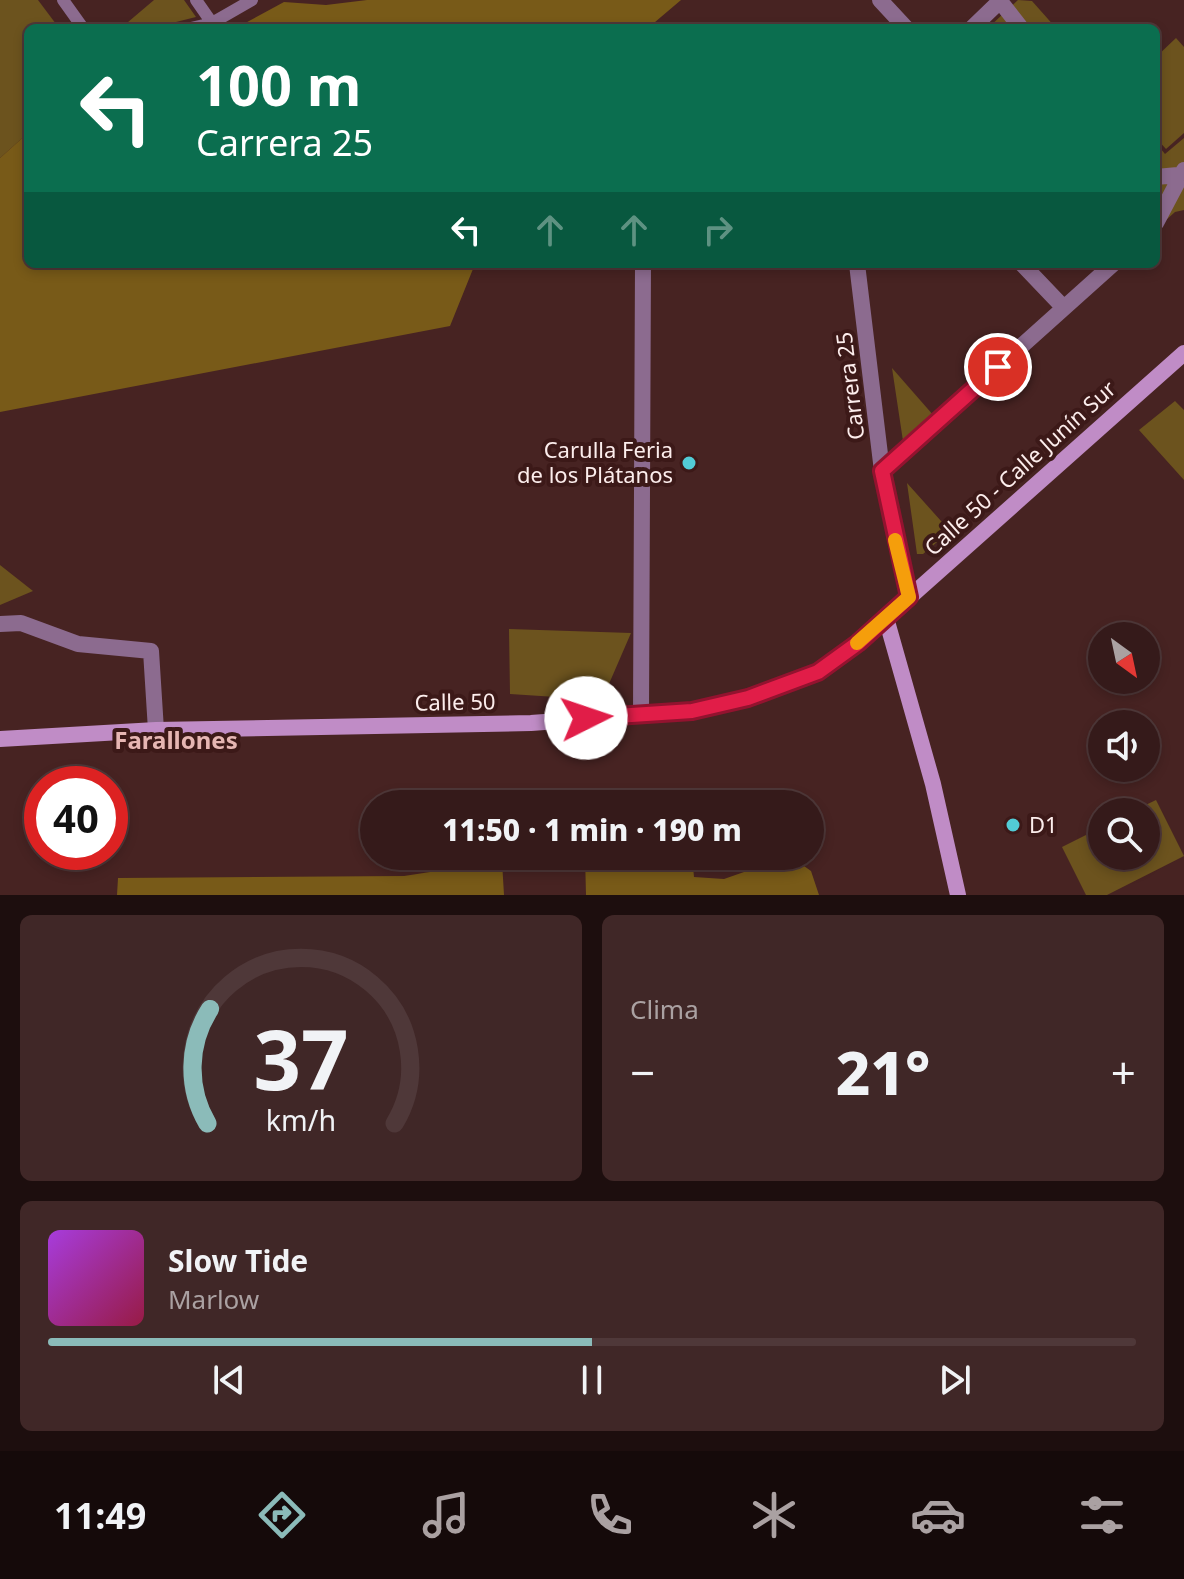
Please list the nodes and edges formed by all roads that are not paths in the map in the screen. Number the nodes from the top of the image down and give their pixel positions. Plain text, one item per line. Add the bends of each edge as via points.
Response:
1 (63, 0) edge
2 (196, 0) edge
3 (252, 0) edge
4 (880, 0) edge
5 (1001, 0) edge
6 (212, 23) junction
7 (80, 24) edge
8 (208, 24) edge
9 (902, 24) edge
10 (976, 24) edge
11 (1018, 24) edge
12 (1181, 172) edge
13 (1160, 176) edge
14 (1160, 215) edge
15 (643, 268) edge
16 (857, 268) edge
17 (1026, 268) edge
18 (1109, 268) edge
19 (1064, 308) junction
20 (1184, 353) edge
21 (882, 471) junction
22 (909, 597) junction
23 (886, 618) junction
24 (0, 624) edge
25 (641, 714) junction
26 (156, 730) junction
27 (0, 739) edge
28 (958, 895) edge

1 - 7 lane
2 - 6 lane
3 - 6 lane
4 - 9 street
5 - 10 street
5 - 11 street
6 - 8 lane
12 - 13 street
12 - 14 street
15 - 25 street
16 - 21 street, Carrera 25
17 - 19 street
18 - 19 street
19 - 21 street
20 - 22 street, Calle 50 - Calle Junín Sur
21 - 22 street, Carrera 25
22 - 23 street, Calle 50 - Calle Junín Sur
23 - 25 street, Calle 50 via 818,672 748,698 692,711
23 - 28 street
24 - 26 street via 21,623 78,644 151,651
25 - 26 street, Calle 50 via 531,723
26 - 27 street, Calle 50

